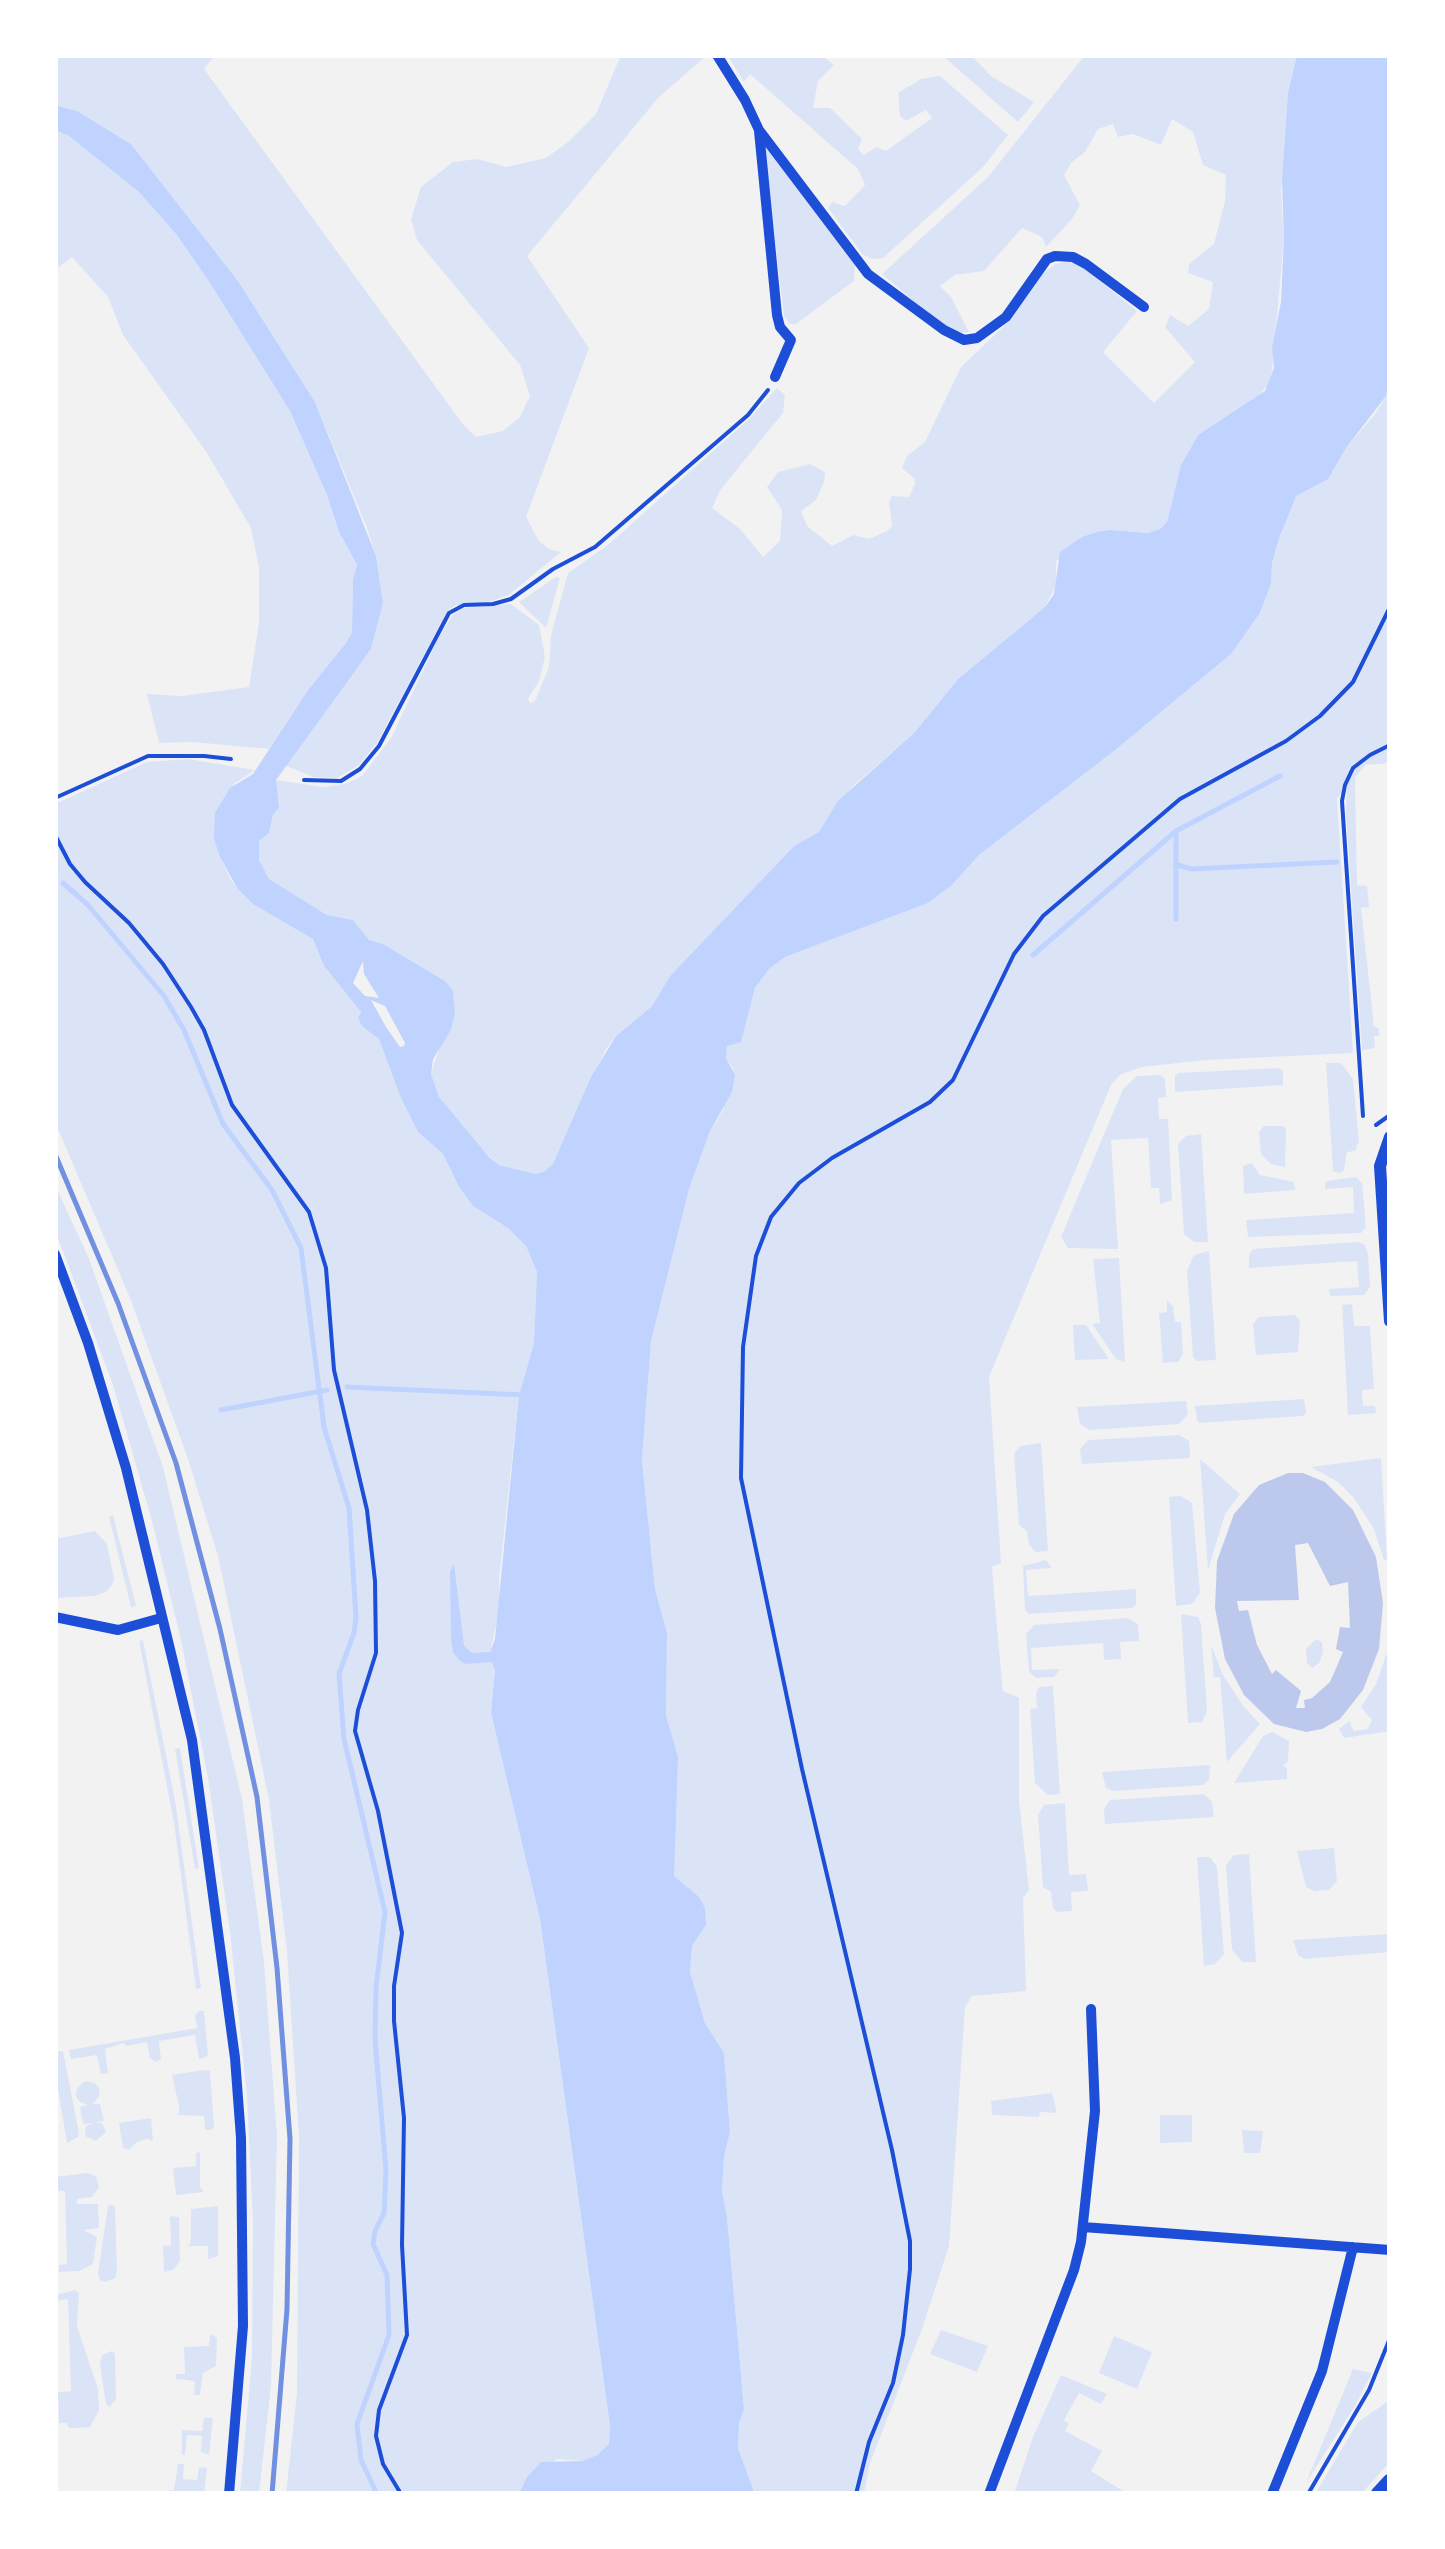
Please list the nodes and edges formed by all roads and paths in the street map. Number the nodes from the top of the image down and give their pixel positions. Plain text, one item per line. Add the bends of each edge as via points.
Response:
1 (716, 55) edge
2 (759, 130) junction
3 (1144, 307) dead end
4 (775, 377) joint
5 (1390, 607) edge
6 (1390, 745) edge
7 (231, 760) dead end
8 (304, 780) dead end
9 (55, 798) edge
10 (55, 835) edge
11 (1390, 1115) edge
12 (1362, 1116) dead end
13 (1376, 1125) dead end
14 (1390, 1136) edge
15 (55, 1254) edge
16 (1390, 1321) edge
17 (55, 1617) edge
18 (160, 1618) junction
19 (1091, 2008) dead end
20 (1083, 2227) junction
21 (1353, 2248) junction
22 (1390, 2250) edge
23 (1390, 2338) edge
24 (1390, 2481) edge
25 (229, 2494) edge
26 (402, 2494) edge
27 (856, 2494) edge
28 (989, 2494) edge
29 (1272, 2494) edge
30 (1308, 2494) edge
31 (1378, 2494) edge

1 - 2 street
2 - 3 street via 868,274 964,340 1006,317 1055,256 1086,264
2 - 4 street via 777,315 791,340
4 - 8 path via 748,415 595,546 511,600 449,613 360,769 341,781
5 - 27 path via 1353,682 1320,716 1160,813 1043,916 1014,954 953,1080 799,1183 772,1217 756,1256 744,1347 741,1478 910,2241 893,2383
6 - 12 path via 1354,768 1342,801
7 - 9 path via 148,756
10 - 26 path via 70,864 129,923 186,998 232,1105 302,1199 322,1252 337,1387 375,1581 376,1653 355,1731 402,1933 394,2021 404,2118 407,2335 376,2436 383,2464
11 - 13 path
14 - 16 street via 1380,1166
15 - 18 street via 126,1468
17 - 18 street via 118,1630
18 - 25 street via 192,1740 235,2058 244,2274
19 - 20 street via 1095,2112
20 - 21 street
20 - 28 street via 1074,2270
21 - 22 street
21 - 29 street via 1322,2371
23 - 30 path via 1369,2390
24 - 31 main road

